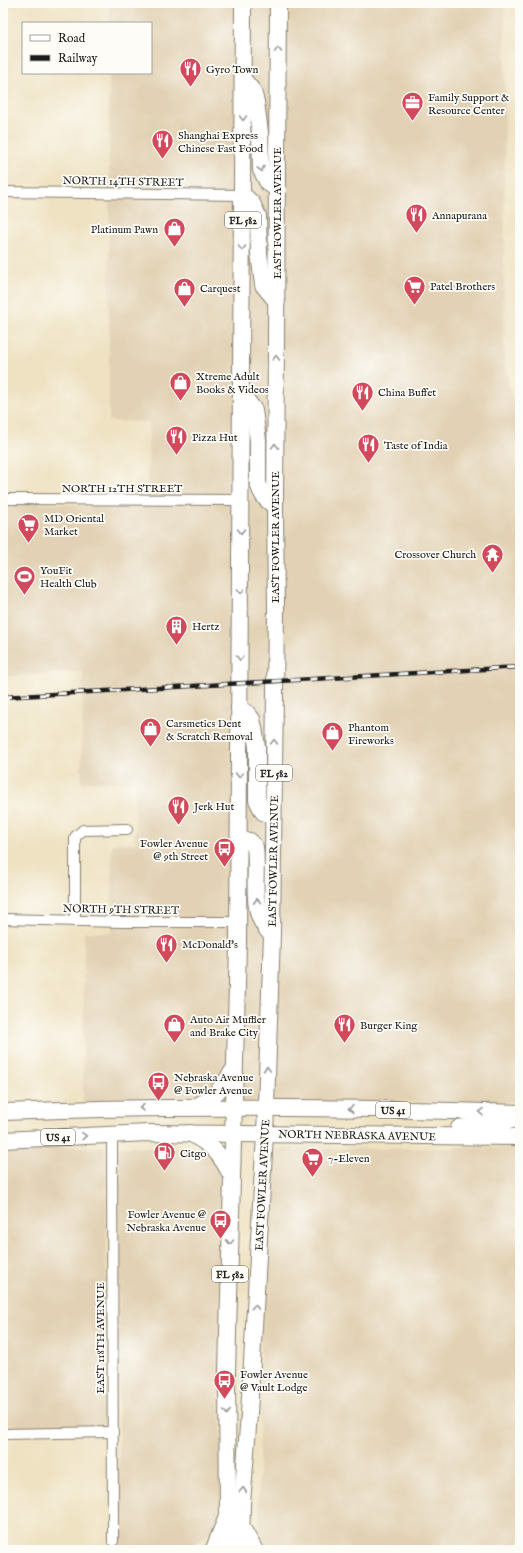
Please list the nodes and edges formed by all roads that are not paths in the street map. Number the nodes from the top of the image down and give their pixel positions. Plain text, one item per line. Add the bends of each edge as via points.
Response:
1 (243, 3) edge
2 (278, 3) edge
3 (243, 79) junction
4 (278, 190) junction
5 (3, 192) edge
6 (243, 195) junction
7 (276, 302) junction
8 (242, 394) junction
9 (3, 499) edge
10 (241, 500) junction
11 (275, 506) junction
12 (239, 708) junction
13 (273, 817) junction
14 (127, 830) dead end
15 (239, 840) junction
16 (3, 919) edge
17 (75, 921) junction
18 (238, 922) junction
19 (272, 935) junction
20 (234, 1069) junction
21 (194, 1107) junction
22 (234, 1108) junction
23 (266, 1108) junction
24 (3, 1112) edge
25 (520, 1113) edge
26 (520, 1119) edge
27 (190, 1133) junction
28 (233, 1133) junction
29 (265, 1134) junction
30 (112, 1135) junction
31 (449, 1137) junction
32 (520, 1137) edge
33 (3, 1140) edge
34 (231, 1175) junction
35 (112, 1432) junction
36 (3, 1434) edge
37 (234, 1524) junction
38 (113, 1541) dead end
39 (215, 1550) edge
40 (226, 1550) edge
41 (241, 1550) edge
42 (253, 1550) edge

1 - 3 main road, EAST FOWLER AVENUE / FL 582
4 -> 2 main road, EAST FOWLER AVENUE / FL 582
3 -> 4 main road via 253,91 256,102 260,132 260,170 268,183
3 -> 6 main road, EAST FOWLER AVENUE / FL 582
4 - 7 main road, EAST FOWLER AVENUE / FL 582
5 - 6 street, NORTH 14TH STREET
6 - 7 main road via 252,203 258,216 263,285
6 -> 8 main road, EAST FOWLER AVENUE / FL 582
11 -> 7 main road, EAST FOWLER AVENUE / FL 582
8 - 10 main road, EAST FOWLER AVENUE / FL 582
8 - 11 main road via 254,410 260,490 267,501
9 - 10 street, NORTH 12TH STREET
10 -> 12 main road, EAST FOWLER AVENUE / FL 582
13 -> 11 main road, EAST FOWLER AVENUE / FL 582
12 - 13 main road via 252,719 254,728 257,747 257,800 263,812
12 -> 15 main road, EAST FOWLER AVENUE / FL 582
13 - 19 main road, EAST FOWLER AVENUE / FL 582
14 - 17 street via 83,830 75,837
15 - 18 main road, EAST FOWLER AVENUE / FL 582
19 -> 15 main road via 264,927 258,914 256,847 250,841
16 - 17 street, NORTH 9TH STREET
17 - 18 street, NORTH 9TH STREET
18 - 20 main road, EAST FOWLER AVENUE / FL 582
23 -> 19 main road, EAST FOWLER AVENUE / FL 582
20 - 21 main road via 215,1095
20 - 22 main road, EAST FOWLER AVENUE / FL 582
21 - 22 main road, US 41
21 -> 24 main road, US 41
22 - 23 main road, US 41
22 - 28 main road, EAST FOWLER AVENUE / FL 582
25 -> 23 main road, US 41
23 - 29 main road, EAST FOWLER AVENUE / FL 582
26 - 31 main road via 461,1127 454,1130
27 - 28 main road, NORTH NEBRASKA AVENUE / US 41
27 - 30 main road, NORTH NEBRASKA AVENUE / US 41
27 - 34 main road via 215,1149
28 - 29 main road, NORTH NEBRASKA AVENUE / US 41
28 - 34 main road, EAST FOWLER AVENUE / FL 582
29 - 31 main road, NORTH NEBRASKA AVENUE / US 41
37 -> 29 main road, EAST FOWLER AVENUE / FL 582 via 242,1503
33 -> 30 main road, NORTH NEBRASKA AVENUE / US 41
30 - 35 street, EAST 118TH AVENUE
31 - 32 main road, NORTH NEBRASKA AVENUE / US 41
34 -> 37 main road, EAST FOWLER AVENUE / FL 582 via 227,1373
35 - 36 street
35 - 38 street, EAST 118TH AVENUE
37 - 39 highway
37 - 40 main road, EAST FOWLER AVENUE / FL 582
37 - 41 main road, EAST FOWLER AVENUE / FL 582
37 - 42 highway

